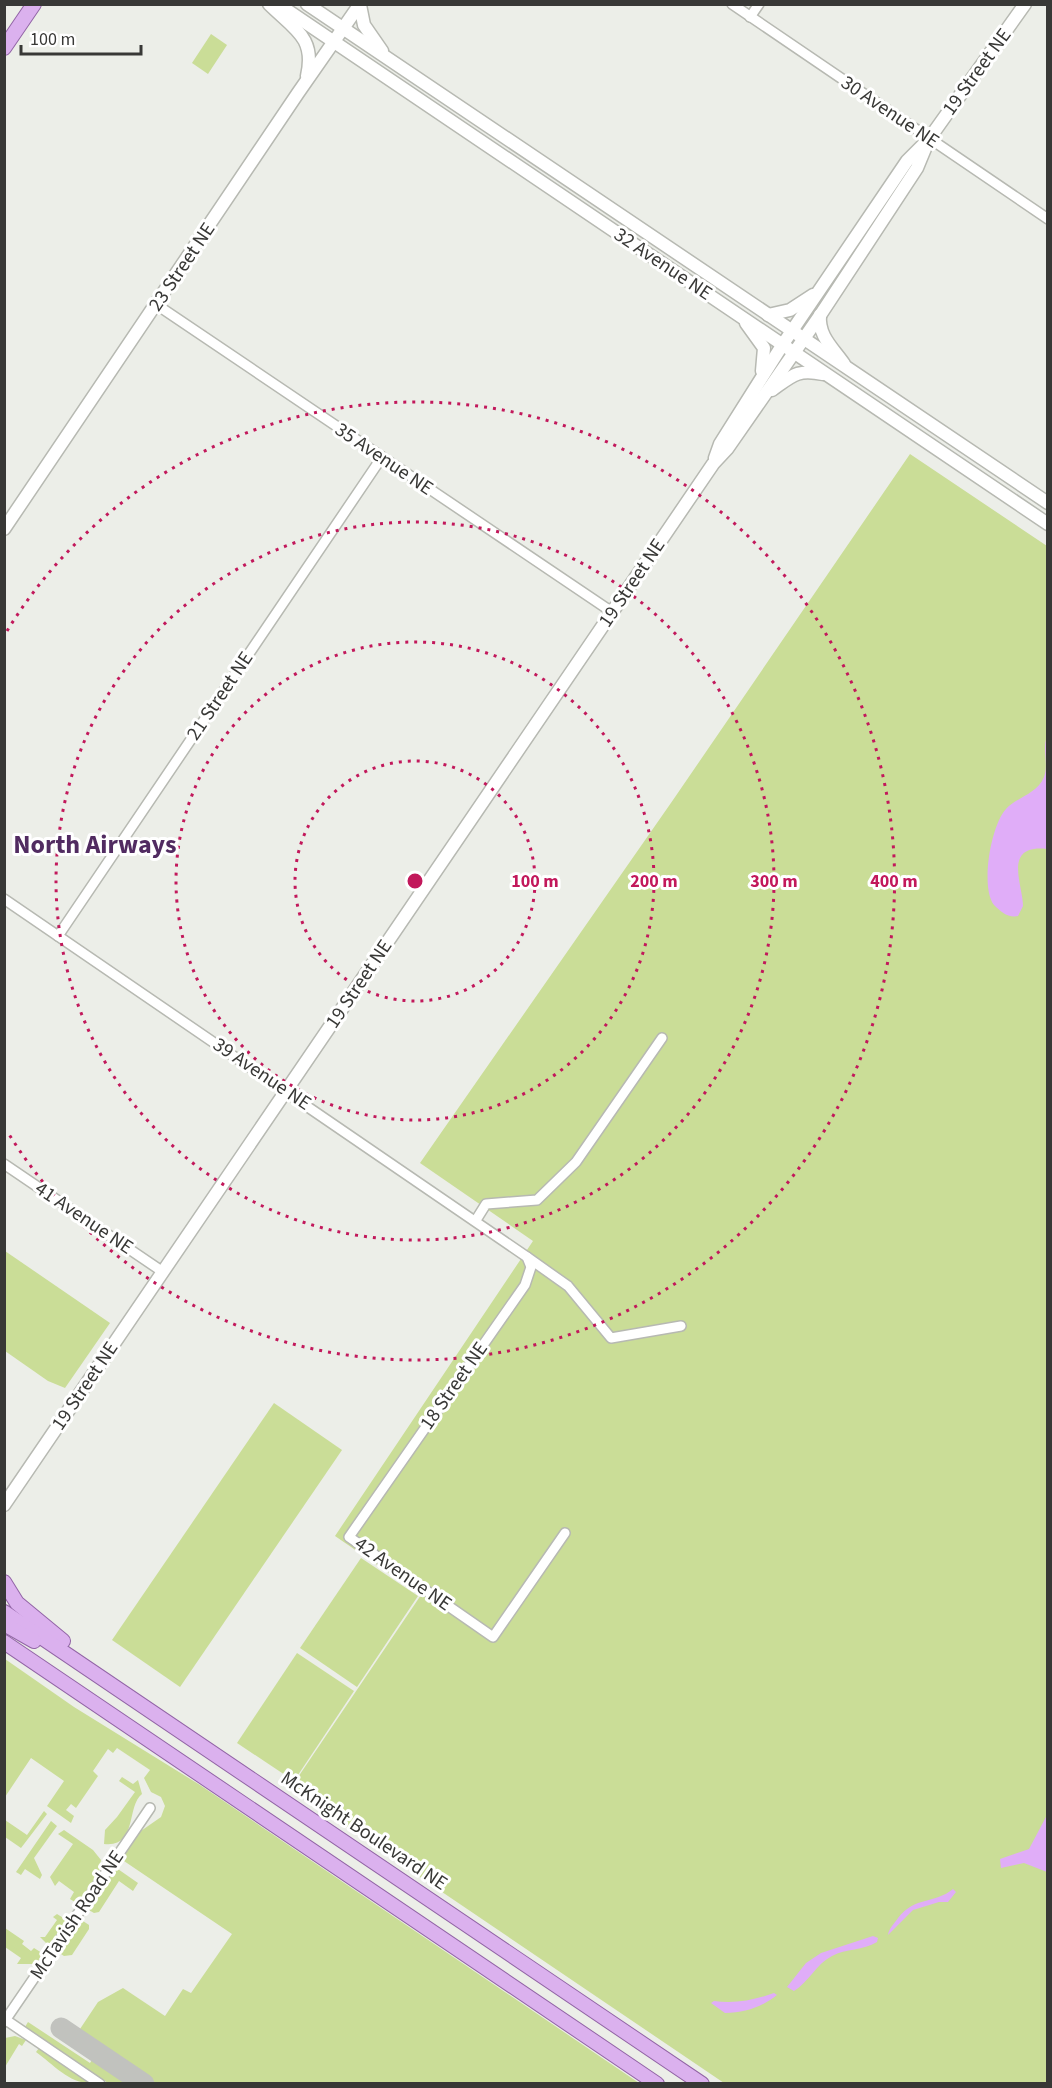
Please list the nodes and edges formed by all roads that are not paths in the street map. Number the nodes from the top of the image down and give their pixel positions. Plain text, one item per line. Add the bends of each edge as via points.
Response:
1 (269, 4) edge
2 (278, 4) edge
3 (307, 4) edge
4 (360, 4) edge
5 (732, 4) edge
6 (759, 4) edge
7 (1025, 4) edge
8 (33, 6) edge
9 (750, 17) junction
10 (344, 29) junction
11 (333, 43) junction
12 (4, 48) edge
13 (388, 59) junction
14 (306, 81) junction
15 (929, 138) junction
16 (1047, 219) edge
17 (819, 291) junction
18 (157, 305) junction
19 (737, 313) junction
20 (820, 314) junction
21 (768, 315) junction
22 (797, 336) junction
23 (788, 348) junction
24 (849, 370) junction
25 (828, 375) junction
26 (760, 379) junction
27 (766, 394) junction
28 (382, 457) junction
29 (713, 464) junction
30 (1047, 503) edge
31 (1047, 524) edge
32 (4, 529) edge
33 (612, 612) junction
34 (4, 899) edge
35 (58, 936) junction
36 (662, 1038) dead end
37 (286, 1091) junction
38 (4, 1164) edge
39 (476, 1220) junction
40 (523, 1253) junction
41 (163, 1272) junction
42 (681, 1326) dead end
43 (4, 1505) edge
44 (360, 1521) joint
45 (565, 1533) dead end
46 (4, 1582) edge
47 (4, 1612) edge
48 (4, 1624) edge
49 (4, 1642) edge
50 (4, 1653) edge
51 (89, 1668) junction
52 (122, 1690) junction
53 (116, 1719) junction
54 (150, 1808) dead end
55 (5, 2021) edge
56 (100, 2084) edge
57 (657, 2084) edge
58 (702, 2084) edge

1 - 14 street via 293,25 310,49
2 - 11 street, 32 Avenue NE
3 - 10 street, 32 Avenue NE
4 - 10 street, 23 Street NE
4 - 13 street via 368,32
5 - 9 street, 30 Avenue NE
6 - 9 street
7 - 15 street, 19 Street NE
8 - 12 main road
9 - 15 street, 30 Avenue NE
10 - 11 street, 23 Street NE
10 - 13 street, 32 Avenue NE
11 - 14 street, 23 Street NE
11 - 19 street, 32 Avenue NE
13 - 21 street, 32 Avenue NE
14 - 18 street, 23 Street NE
15 - 16 street, 30 Avenue NE
15 - 17 street, 19 Street NE via 907,161
15 - 20 street, 19 Street NE via 917,168
17 - 21 street via 790,310
17 - 22 street, 19 Street NE
18 - 28 street, 35 Avenue NE
18 - 32 street, 23 Street NE
19 - 23 street, 32 Avenue NE
19 - 26 street via 765,348
20 - 22 street, 19 Street NE
20 - 24 street via 822,335
21 - 22 street, 32 Avenue NE
22 - 23 street, 19 Street NE
22 - 24 street, 32 Avenue NE
23 - 25 street, 32 Avenue NE
23 - 26 street, 19 Street NE
23 - 27 street, 19 Street NE
24 - 30 street, 32 Avenue NE
25 - 27 street via 804,370
25 - 31 street, 32 Avenue NE
26 - 29 street, 19 Street NE via 720,444
27 - 29 street, 19 Street NE
28 - 33 street, 35 Avenue NE
28 - 35 street, 21 Street NE
29 - 33 street, 19 Street NE
33 - 37 street, 19 Street NE
34 - 35 street, 39 Avenue NE
35 - 37 street, 39 Avenue NE
36 - 39 street via 576,1162 537,1200 486,1204
37 - 39 street, 39 Avenue NE
37 - 41 street, 19 Street NE
38 - 41 street, 41 Avenue NE
39 - 40 street, 39 Avenue NE
40 - 42 street, 39 Avenue NE via 568,1286 611,1338
40 - 44 street, 18 Street NE via 531,1267 525,1285
41 - 43 street, 19 Street NE
44 - 45 street, 42 Avenue NE via 349,1537 493,1637
46 - 52 main road via 18,1603
47 - 51 main road, McKnight Boulevard NE
48 - 51 main road
49 - 53 main road
50 - 53 main road
51 - 52 main road, McKnight Boulevard NE
52 - 58 main road, McKnight Boulevard NE
53 - 57 main road
54 - 55 street, McTavish Road NE
55 - 56 street

